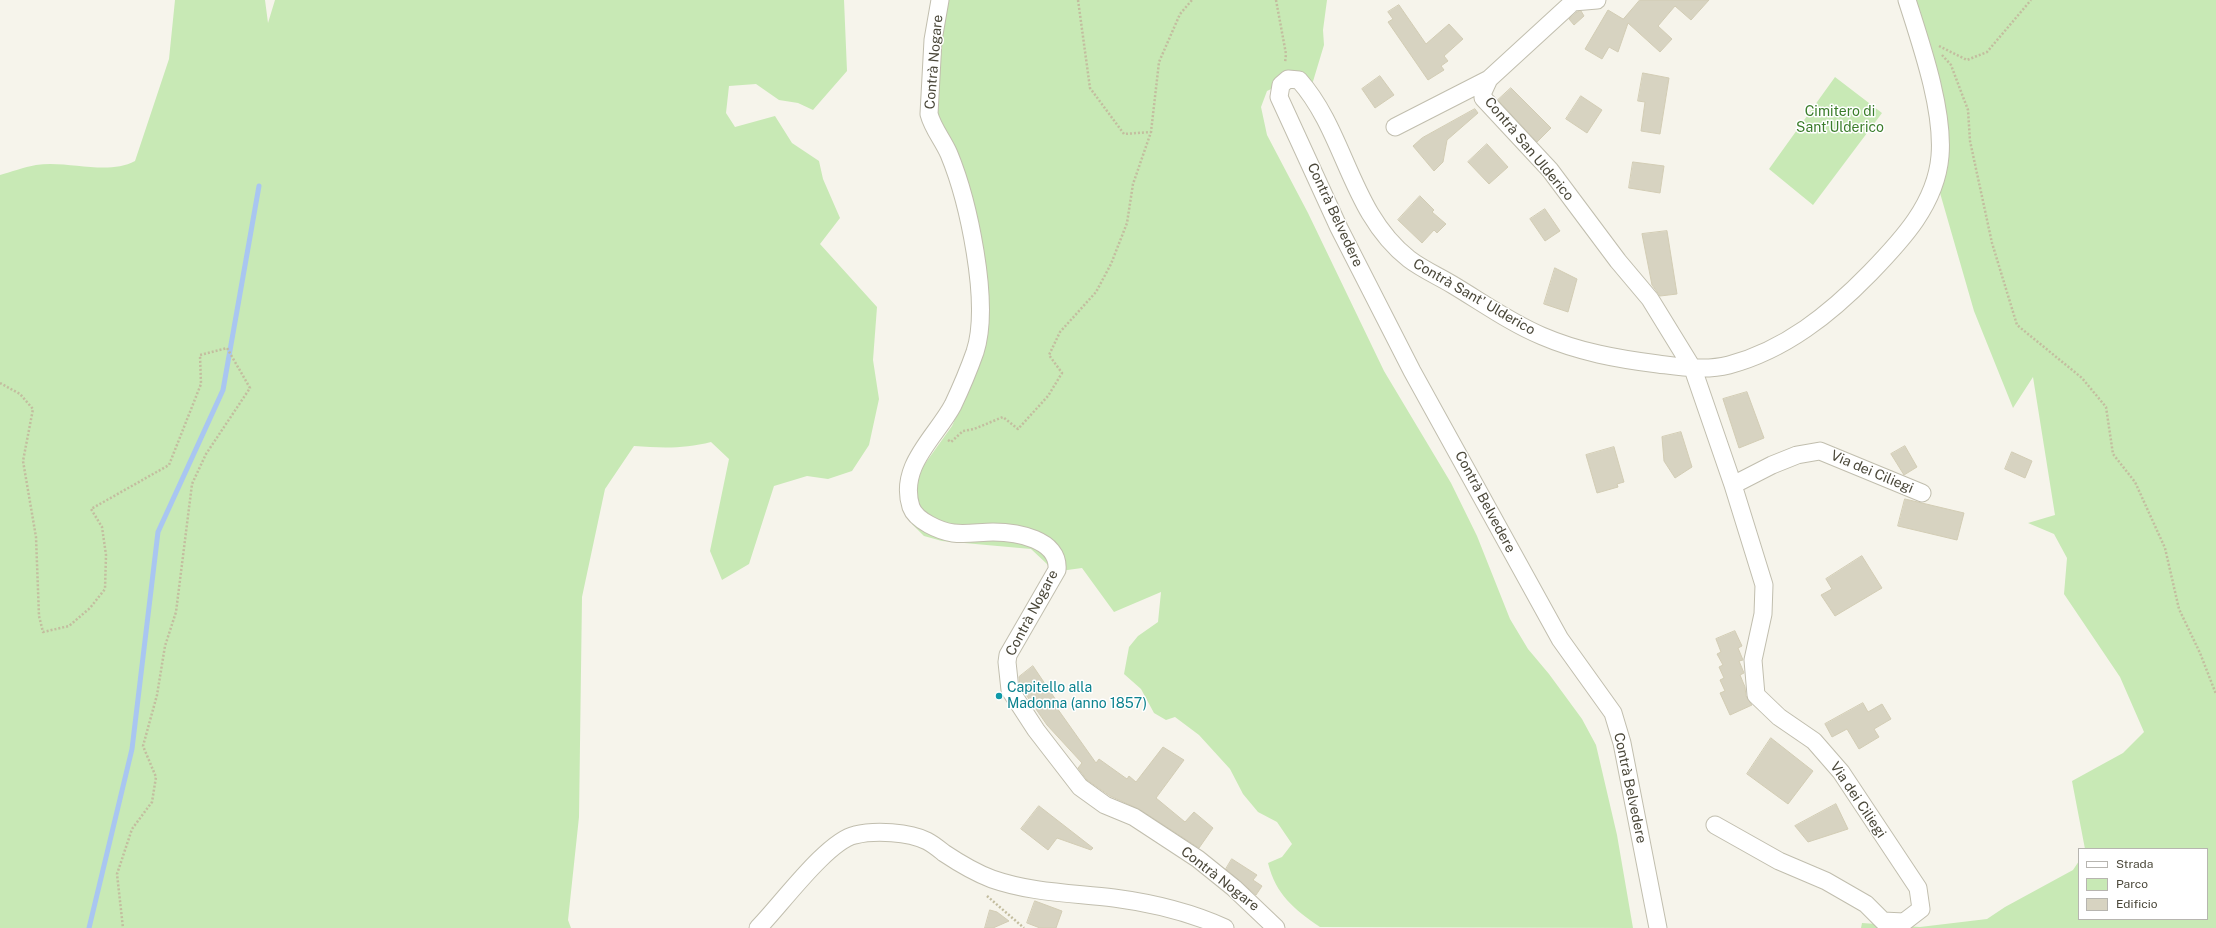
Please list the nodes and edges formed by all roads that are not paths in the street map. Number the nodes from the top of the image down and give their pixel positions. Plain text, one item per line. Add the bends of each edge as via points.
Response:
1 (940, 0) edge
2 (1597, 0) edge
3 (1907, 0) edge
4 (1489, 79) junction
5 (1281, 85) joint
6 (1395, 127) dead end
7 (1693, 369) junction
8 (1733, 485) junction
9 (1922, 493) dead end
10 (1714, 825) dead end
11 (758, 928) edge
12 (1225, 928) edge
13 (1276, 928) edge
14 (1658, 928) edge

1 - 13 street, Contrà Nogare via 933,40 929,114 932,124 949,152 964,198 976,252 979,321 975,350 952,406 912,469 911,507 917,516 930,525 954,533 994,532 1027,536 1048,547 1057,562 1056,575 1008,655 1010,690 1036,730 1080,787 1105,804 1134,817 1198,859 1234,888
2 - 4 street, Contrà San Ulderico via 1573,2
3 - 7 street, Contrà Sant' Ulderico via 1932,87 1939,130 1940,156 1926,204 1905,237 1858,284 1800,334 1730,365
4 - 6 street
4 - 7 street, Contrà San Ulderico via 1483,98 1550,170 1618,261 1650,299
5 - 7 street, Contrà Sant' Ulderico via 1288,79 1299,80 1309,91 1363,205 1386,239 1410,260 1499,315 1542,336 1575,348 1616,358
5 - 14 street, Contrà Belvedere via 1279,97 1339,228 1412,371 1560,640 1613,713 1622,743
7 - 8 street, Via dei Ciliegi
8 - 9 street, Via dei Ciliegi via 1772,465 1820,451
8 - 10 street, Via dei Ciliegi via 1764,585 1763,614 1752,660 1756,695 1779,717 1814,741 1841,772 1918,888 1921,909 1904,922 1883,921 1866,904 1846,892 1779,861
11 - 12 street via 828,851 854,835 877,832 900,834 927,841 958,862 1004,882 1054,894 1115,898 1170,909 1204,918

